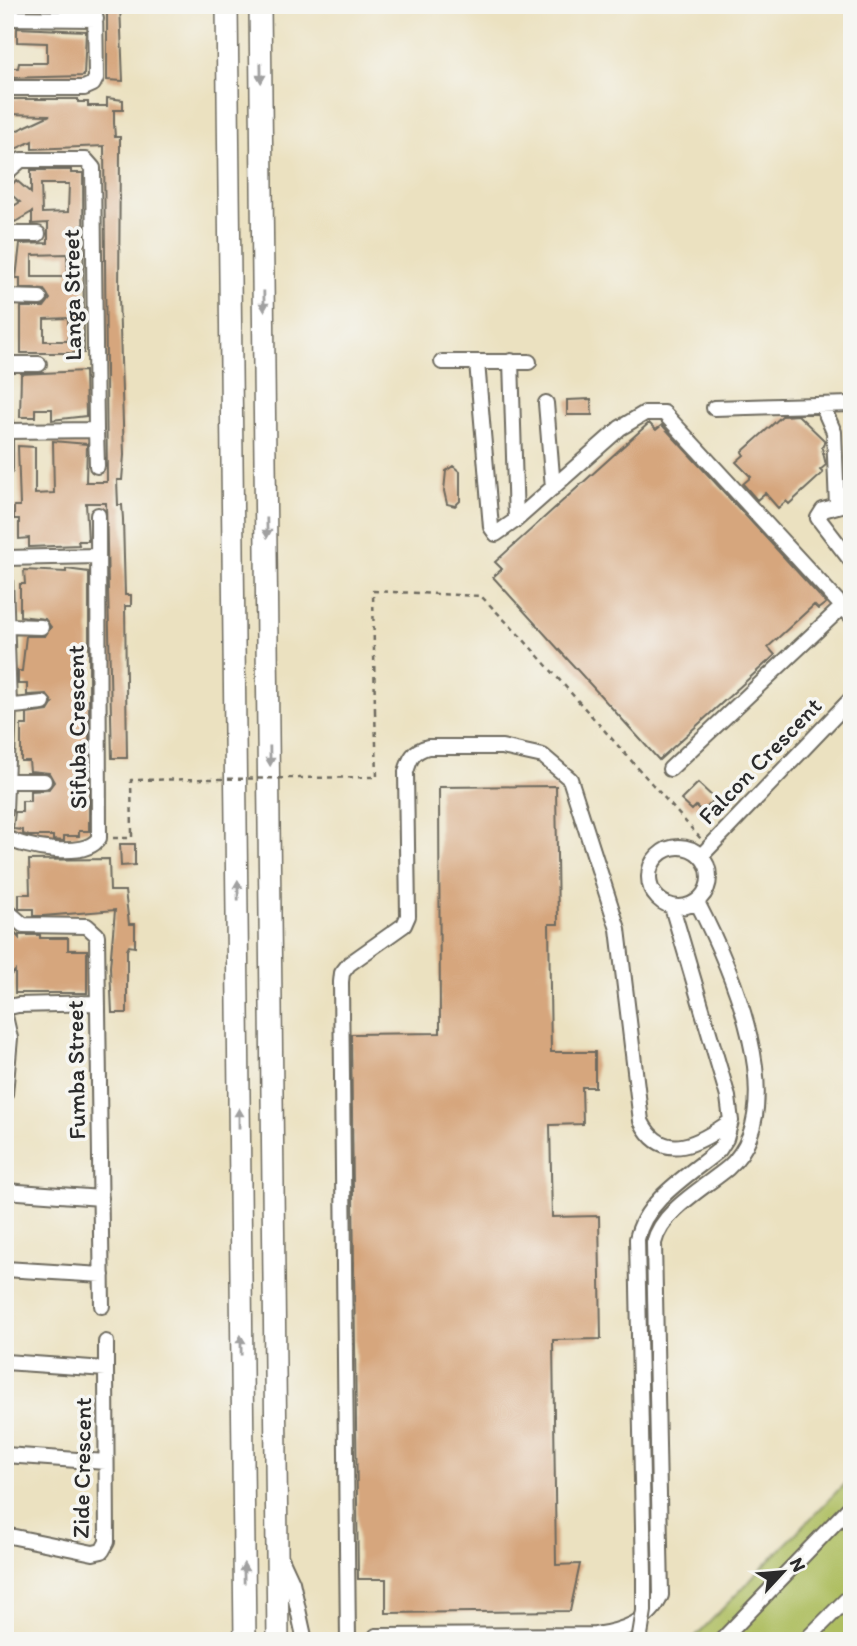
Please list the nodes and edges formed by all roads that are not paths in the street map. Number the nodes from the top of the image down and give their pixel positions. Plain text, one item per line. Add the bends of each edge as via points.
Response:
1 (228, 5) edge
2 (260, 5) edge
3 (95, 12) edge
4 (5, 18) edge
5 (5, 88) edge
6 (5, 174) edge
7 (5, 234) edge
8 (38, 234) dead end
9 (5, 297) edge
10 (40, 298) dead end
11 (512, 361) junction
12 (442, 362) dead end
13 (477, 362) junction
14 (529, 362) dead end
15 (5, 364) edge
16 (39, 364) dead end
17 (546, 402) dead end
18 (852, 404) edge
19 (822, 405) junction
20 (714, 408) dead end
21 (5, 421) edge
22 (96, 429) junction
23 (6, 431) edge
24 (97, 466) dead end
25 (5, 469) edge
26 (553, 488) junction
27 (852, 502) edge
28 (837, 506) junction
29 (99, 515) dead end
30 (516, 520) junction
31 (98, 556) junction
32 (5, 558) edge
33 (852, 562) edge
34 (5, 577) edge
35 (848, 612) edge
36 (7, 626) junction
37 (41, 627) dead end
38 (852, 698) edge
39 (43, 703) dead end
40 (7, 707) edge
41 (670, 769) dead end
42 (44, 780) dead end
43 (8, 781) junction
44 (5, 811) edge
45 (5, 837) edge
46 (705, 851) junction
47 (697, 902) junction
48 (671, 907) junction
49 (5, 909) edge
50 (98, 1003) junction
51 (5, 1008) edge
52 (5, 1016) edge
53 (5, 1094) edge
54 (731, 1121) junction
55 (5, 1191) edge
56 (101, 1198) junction
57 (5, 1269) edge
58 (102, 1275) junction
59 (102, 1306) dead end
60 (106, 1342) dead end
61 (5, 1362) edge
62 (106, 1369) junction
63 (5, 1455) edge
64 (106, 1462) junction
65 (852, 1505) edge
66 (5, 1535) edge
67 (277, 1548) junction
68 (852, 1594) edge
69 (478, 1638) edge
70 (245, 1641) edge
71 (278, 1641) edge
72 (305, 1641) edge
73 (348, 1641) edge
74 (376, 1641) edge
75 (639, 1641) edge
76 (721, 1641) edge
77 (805, 1641) edge

70 -> 1 highway
2 -> 67 highway
3 - 4 street
3 - 5 street via 93,85
6 - 22 street, Langa Street via 25,159 86,160 93,168
7 - 8 street
9 - 10 street
11 - 13 street
11 - 14 street
11 - 30 street
12 - 13 street
13 - 30 street via 492,530 500,534
15 - 16 street
17 - 26 street
18 - 19 street
19 - 20 street
19 - 28 street via 834,432
21 - 23 street
22 - 23 street
22 - 24 street, Langa Street
23 - 25 street
26 - 30 street
26 - 35 street via 637,417 653,411 664,413
27 - 28 street
28 - 33 street via 823,510 818,518
29 - 31 street, Sifuba Crescent
31 - 32 street
31 - 45 street, Sifuba Crescent via 99,838 86,848 38,850
34 - 36 street
35 - 41 street
36 - 37 street
36 - 40 street
38 - 46 street, Falcon Crescent
39 - 40 street
40 - 43 street
42 - 43 street
43 - 44 street
46 - 47 street via 709,882
46 - 48 street via 674,847 651,865 654,895
47 - 48 street
47 - 69 street via 719,946 751,1040 755,1118 740,1155 661,1224 653,1242 661,1595 651,1613 614,1632
48 - 54 street via 716,1051
49 - 50 street, Fumba Street via 23,925 93,929
50 - 51 street
50 - 56 street, Fumba Street
52 - 53 street via 10,1038
54 - 73 street via 703,1142 672,1146 655,1141 641,1121 618,929 570,779 542,756 502,747 417,750 406,772 408,916 404,925 349,964 341,982
54 - 75 street, bridge via 719,1150 649,1211 637,1239 643,1575
55 - 56 street
56 - 58 street, Fumba Street
57 - 58 street
58 - 59 street, Fumba Street
60 - 62 street, Zide Crescent
61 - 62 street, Zide Crescent
62 - 64 street, Zide Crescent
63 - 64 street
64 - 66 street, Zide Crescent via 107,1542 102,1551
65 - 76 street
67 - 71 highway
67 - 72 street via 292,1582
68 - 77 street
69 - 74 street via 376,1636

